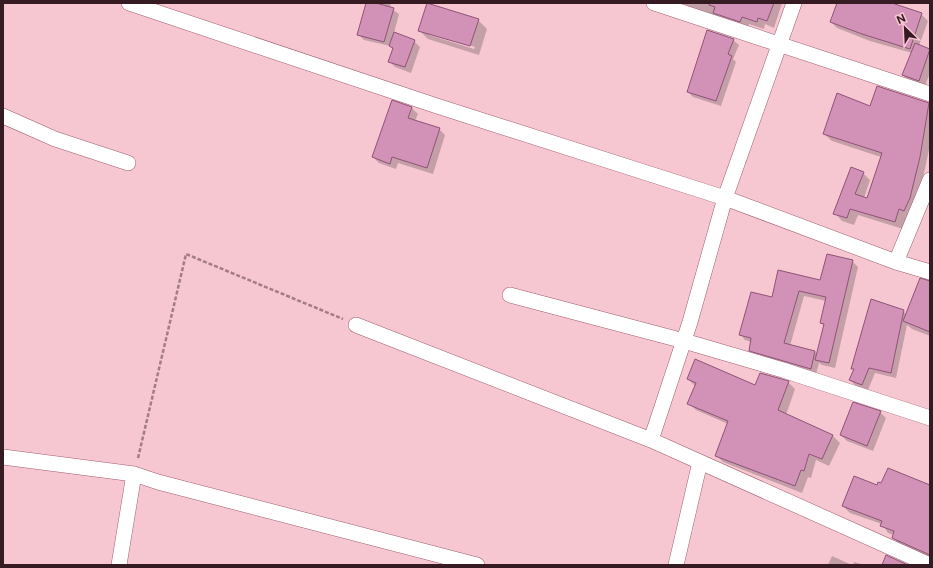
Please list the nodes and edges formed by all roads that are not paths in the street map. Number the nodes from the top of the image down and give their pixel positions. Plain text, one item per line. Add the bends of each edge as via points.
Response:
1 (129, 3) edge
2 (654, 3) edge
3 (794, 3) edge
4 (781, 44) junction
5 (930, 94) edge
6 (3, 116) edge
7 (128, 163) dead end
8 (930, 180) edge
9 (725, 198) junction
10 (896, 262) junction
11 (930, 272) edge
12 (510, 295) dead end
13 (356, 325) road end
14 (684, 341) junction
15 (930, 418) edge
16 (651, 440) junction
17 (3, 457) edge
18 (700, 462) junction
19 (134, 474) junction
20 (434, 560) edge
21 (119, 565) edge
22 (477, 565) edge
23 (676, 565) edge
24 (930, 565) edge

1 - 9 street via 437,106
2 - 4 street
3 - 4 street
4 - 5 street
4 - 9 street
6 - 7 street via 56,139
8 - 10 street
9 - 10 street
9 - 14 street
10 - 11 street
12 - 14 street
13 - 16 street
14 - 15 street
14 - 16 street
16 - 18 street
17 - 19 street
18 - 23 street
18 - 24 street
19 - 20 street
19 - 21 street
20 - 22 street

